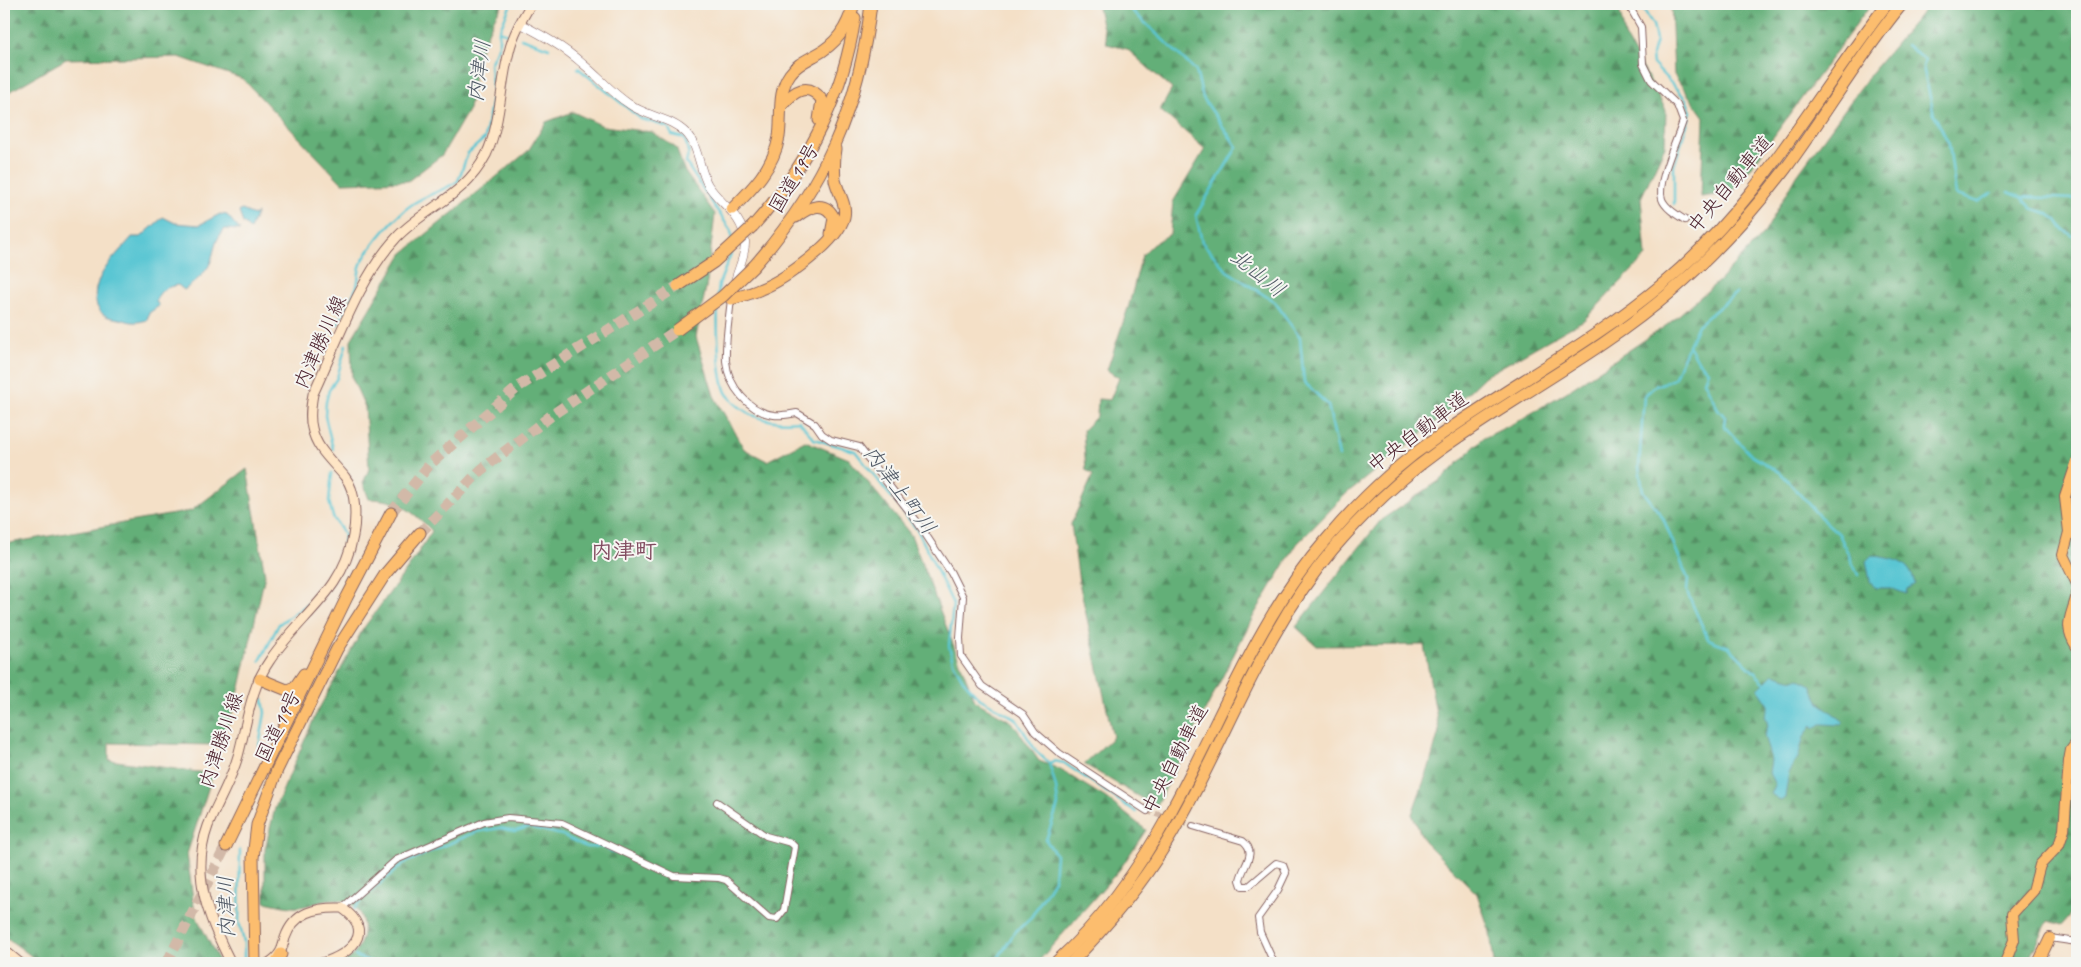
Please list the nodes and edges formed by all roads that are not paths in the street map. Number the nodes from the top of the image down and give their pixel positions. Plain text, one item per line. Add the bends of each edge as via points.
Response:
1 (531, 4) edge
2 (856, 4) edge
3 (871, 4) edge
4 (1628, 4) edge
5 (1887, 4) edge
6 (1902, 4) edge
7 (519, 23) junction
8 (782, 105) junction
9 (814, 141) junction
10 (836, 144) junction
11 (732, 210) junction
12 (792, 220) junction
13 (1684, 220) dead end
14 (830, 238) junction
15 (678, 286) tunnel mouth
16 (731, 299) junction
17 (677, 330) tunnel mouth
18 (2077, 461) edge
19 (391, 513) tunnel mouth
20 (420, 533) tunnel mouth
21 (2077, 584) edge
22 (2077, 594) edge
23 (2077, 647) edge
24 (321, 653) junction
25 (260, 679) junction
26 (286, 690) junction
27 (2077, 742) edge
28 (275, 746) junction
29 (717, 802) dead end
30 (1147, 811) tunnel mouth
31 (1193, 826) tunnel mouth
32 (226, 846) tunnel mouth
33 (342, 908) junction
34 (2050, 938) joint
35 (2077, 942) edge
36 (4, 950) edge
37 (278, 959) edge
38 (255, 961) edge
39 (20, 963) edge
40 (231, 963) edge
41 (268, 963) edge
42 (322, 963) edge
43 (1055, 963) edge
44 (1071, 963) edge
45 (1274, 963) edge
46 (2005, 963) edge
47 (2038, 963) edge

1 - 7 main road, 内津勝川線
2 - 8 highway via 837,40 790,73 782,94
2 - 9 highway, 国道19号 via 852,38 841,78
3 - 10 highway, 国道19号 via 858,84
4 - 13 street via 1641,27 1643,64 1651,80 1677,106 1683,121 1661,186 1666,206
5 - 43 highway, 中央自動車道 via 1784,151 1730,217 1668,280 1608,327 1433,440 1380,483 1324,542 1268,620 1150,846 1096,922
6 - 44 highway, 中央自動車道 via 1772,186 1696,270 1626,328 1413,471 1333,550 1270,641 1165,847 1125,904
7 - 11 street via 562,47 629,105 645,115 667,120 686,133 695,147 698,163 709,186
7 - 25 main road, 内津勝川線 via 509,50 494,134 486,154 466,184 413,222 381,256 313,394 310,412 319,446 347,479 353,492 354,534 348,561 340,577 268,661
8 - 9 highway via 789,96 804,88 817,94 822,106
8 - 11 highway via 779,139 769,164 754,187
9 - 15 highway, 国道19号, bridge via 776,200 753,226 714,262
10 - 12 highway, 国道19号
10 - 14 highway via 834,165 844,217 840,228
11 - 16 street via 745,240
12 - 14 highway via 810,207 828,209 834,218
12 - 17 highway, 国道19号, bridge via 724,296
14 - 16 highway via 784,277 760,290
16 - 30 street via 726,361 728,375 744,400 775,416 797,413 815,424 831,440 859,447 916,520 963,597 961,656 972,674 988,690 1023,714 1035,732 1059,753
18 - 21 main road via 2065,497 2069,532 2063,558
19 - 24 highway, 国道19号
20 - 38 highway, 国道19号 via 386,573 338,650 277,770 257,825 254,850
22 - 23 main road via 2068,622
24 - 26 highway via 312,658 299,683
24 - 28 highway, 国道19号
25 - 26 highway
25 - 40 main road, 内津勝川線 via 248,710 237,758 208,826 202,854 200,885 207,910
26 - 28 highway via 288,706 275,735
27 - 46 main road via 2069,761 2064,830 2059,845 2037,869 2033,891 2012,914 2014,940
28 - 32 highway, 国道19号
29 - 33 street via 766,836 795,847 784,910 777,918 769,918 733,885 719,878 674,876 562,823 508,818 484,822 396,860
31 - 45 street via 1243,840 1249,845 1249,859 1240,880 1242,886 1249,886 1276,863 1283,864 1286,872 1278,890 1258,918 1260,932
33 - 37 main road via 324,908 295,919
33 - 42 main road via 355,920 358,936 353,948
34 - 35 street
34 - 47 main road
36 - 39 main road
37 - 41 main road
38 - 41 main road

